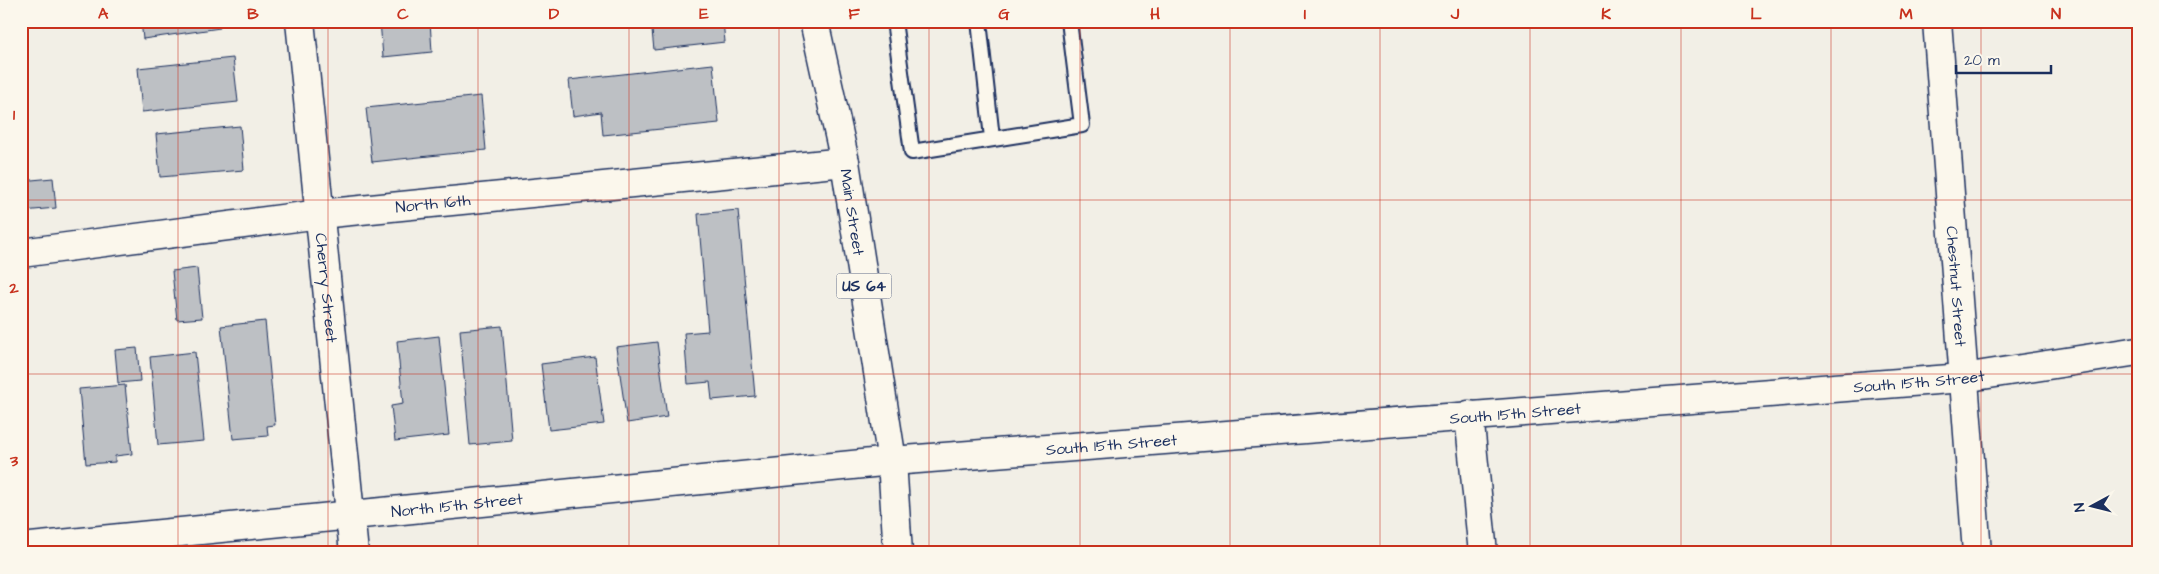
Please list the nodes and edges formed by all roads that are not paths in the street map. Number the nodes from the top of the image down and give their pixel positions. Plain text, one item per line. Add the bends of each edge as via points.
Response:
1 (300, 21) edge
2 (814, 21) edge
3 (894, 21) edge
4 (979, 21) edge
5 (1069, 21) edge
6 (1937, 21) edge
7 (992, 138) junction
8 (845, 162) junction
9 (320, 214) junction
10 (21, 253) edge
11 (2138, 351) edge
12 (1963, 378) junction
13 (1469, 415) junction
14 (892, 461) junction
15 (351, 516) junction
16 (21, 548) edge
17 (354, 553) edge
18 (898, 553) edge
19 (1483, 553) edge
20 (1977, 553) edge

1 - 9 street, Cherry Street
2 - 8 street, Main Street / US 64
3 - 7 lane via 912,152
4 - 7 lane
5 - 7 lane via 1082,125
6 - 12 street, Chestnut Street
8 - 9 street, North 16th
8 - 14 street, Main Street / US 64
9 - 10 street, North 16th
9 - 15 street, Cherry Street
11 - 12 street, South 15th Street
12 - 13 street, South 15th Street
12 - 20 street, Chestnut Street
13 - 14 street, South 15th Street
13 - 19 street
14 - 15 street, North 15th Street
14 - 18 street, Main Street / US 64
15 - 16 street, North 15th Street
15 - 17 street, Cherry Street

